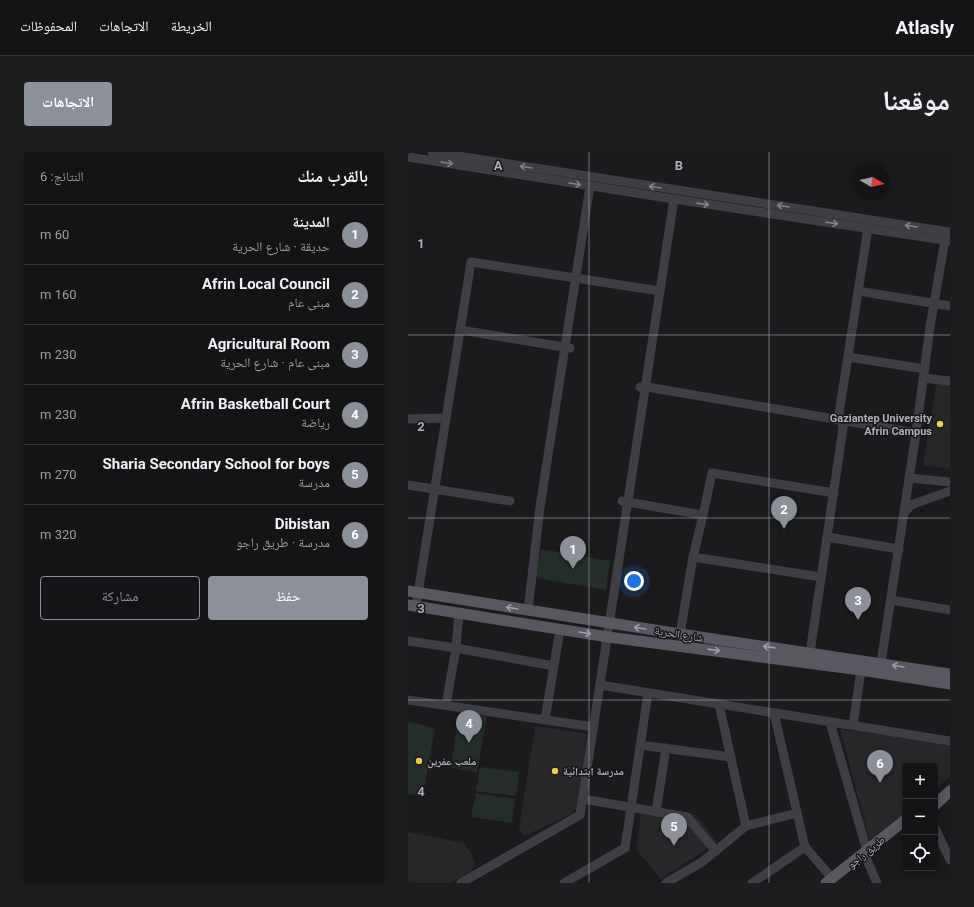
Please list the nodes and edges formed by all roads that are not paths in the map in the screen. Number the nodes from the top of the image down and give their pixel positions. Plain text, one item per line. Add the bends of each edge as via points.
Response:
1 (432, 152) edge
2 (408, 157) edge
3 (590, 186) junction
4 (674, 200) junction
5 (868, 228) junction
6 (948, 236) edge
7 (576, 278) junction
8 (660, 291) junction
9 (858, 291) junction
10 (934, 303) junction
11 (950, 306) edge
12 (460, 330) junction
13 (568, 348) junction
14 (848, 357) junction
15 (924, 373) junction
16 (950, 381) edge
17 (642, 387) junction
18 (446, 418) junction
19 (408, 419) edge
20 (841, 420) junction
21 (916, 432) junction
22 (910, 478) junction
23 (950, 482) edge
24 (408, 485) edge
25 (435, 490) junction
26 (950, 491) edge
27 (834, 493) junction
28 (510, 501) dead end
29 (625, 501) junction
30 (904, 513) junction
31 (704, 515) junction
32 (827, 537) junction
33 (899, 549) junction
34 (693, 557) junction
35 (821, 577) junction
36 (413, 592) edge
37 (891, 600) junction
38 (412, 606) edge
39 (950, 610) edge
40 (528, 611) junction
41 (459, 613) junction
42 (610, 623) junction
43 (560, 629) junction
44 (680, 634) junction
45 (608, 636) junction
46 (408, 641) edge
47 (456, 648) junction
48 (810, 653) junction
49 (837, 662) junction
50 (881, 664) junction
51 (554, 666) junction
52 (860, 670) junction
53 (950, 674) edge
54 (921, 675) junction
55 (950, 684) edge
56 (600, 685) junction
57 (648, 693) junction
58 (408, 700) edge
59 (719, 704) junction
60 (446, 705) junction
61 (774, 712) junction
62 (545, 720) junction
63 (830, 722) junction
64 (853, 725) junction
65 (594, 727) junction
66 (950, 741) edge
67 (640, 745) junction
68 (666, 748) junction
69 (731, 757) junction
70 (950, 784) edge
71 (950, 791) edge
72 (938, 794) edge
73 (583, 799) junction
74 (938, 802) edge
75 (631, 807) junction
76 (656, 812) junction
77 (797, 813) junction
78 (902, 823) edge
79 (746, 826) junction
80 (902, 832) edge
81 (938, 834) edge
82 (804, 847) junction
83 (716, 851) junction
84 (867, 856) junction
85 (950, 860) edge
86 (476, 879) edge
87 (833, 881) edge
88 (461, 883) edge
89 (564, 883) edge
90 (666, 883) edge
91 (752, 883) edge
92 (877, 883) edge

6 -> 1 street
2 -> 3 street
3 - 4 street
3 - 7 street
4 -> 5 street
4 - 8 street
5 - 6 street
5 - 9 street
6 - 10 street
7 - 8 street
7 - 12 street via 471,262
7 - 13 street
8 - 17 street
9 - 10 street
9 - 14 street
10 - 11 street
10 - 15 street
12 - 13 street
12 - 18 street
13 - 40 street via 540,507
14 - 15 street
14 - 20 street
15 - 16 street
15 - 21 street
17 - 20 street
17 - 29 street
18 - 19 street
18 - 25 street
20 - 21 street
20 - 27 street
21 - 22 street
22 - 23 street
22 - 30 street
24 - 25 street
25 - 28 street
25 - 36 street
26 - 30 street via 911,505
27 - 31 street via 712,473
27 - 32 street
29 - 31 street
29 - 42 street
30 - 33 street
31 - 34 street
32 - 33 street
32 - 35 street
33 - 37 street
34 - 35 street
34 - 44 street
35 - 48 street
36 - 38 street
40 -> 36 main road, شارع الحرية
37 - 39 street
37 - 50 street
38 - 41 main road, شارع الحرية
40 - 42 main road, شارع الحرية
41 - 43 main road, شارع الحرية
41 - 47 street
44 -> 42 main road, شارع الحرية
42 - 45 street
43 -> 45 main road, شارع الحرية
43 - 51 street
48 -> 44 main road, شارع الحرية
45 -> 49 main road, شارع الحرية
45 - 56 street
46 - 47 street
47 - 51 street
47 - 60 street
48 - 49 main road, شارع الحرية
49 - 50 main road, شارع الحرية
49 - 52 main road, شارع الحرية
54 -> 50 main road, شارع الحرية
51 - 62 street
52 - 54 main road, شارع الحرية
52 - 64 street
53 - 54 main road, شارع الحرية
54 - 55 main road, شارع الحرية
56 - 57 street
56 - 65 street
57 - 59 street
57 - 67 street
58 - 60 street
59 - 61 street
59 - 69 street
60 - 62 street
61 - 63 street
61 - 77 street
62 - 65 street
63 - 64 street
63 - 84 street
64 - 66 street
65 - 73 street
67 - 68 street
67 - 75 street
68 - 69 street
68 - 76 street
69 - 79 street
70 - 72 main road
71 - 74 main road
73 - 75 street
73 - 86 street via 580,815
75 - 76 street
75 - 89 street via 625,848
76 - 83 street via 687,817
77 - 79 street
77 - 82 street
78 - 84 main road, طريق راجو
79 - 83 street
80 - 84 main road, طريق راجو
81 - 85 street
82 - 87 street
82 - 91 street
83 - 90 street
84 - 87 main road, طريق راجو
84 - 92 street
86 - 88 street

